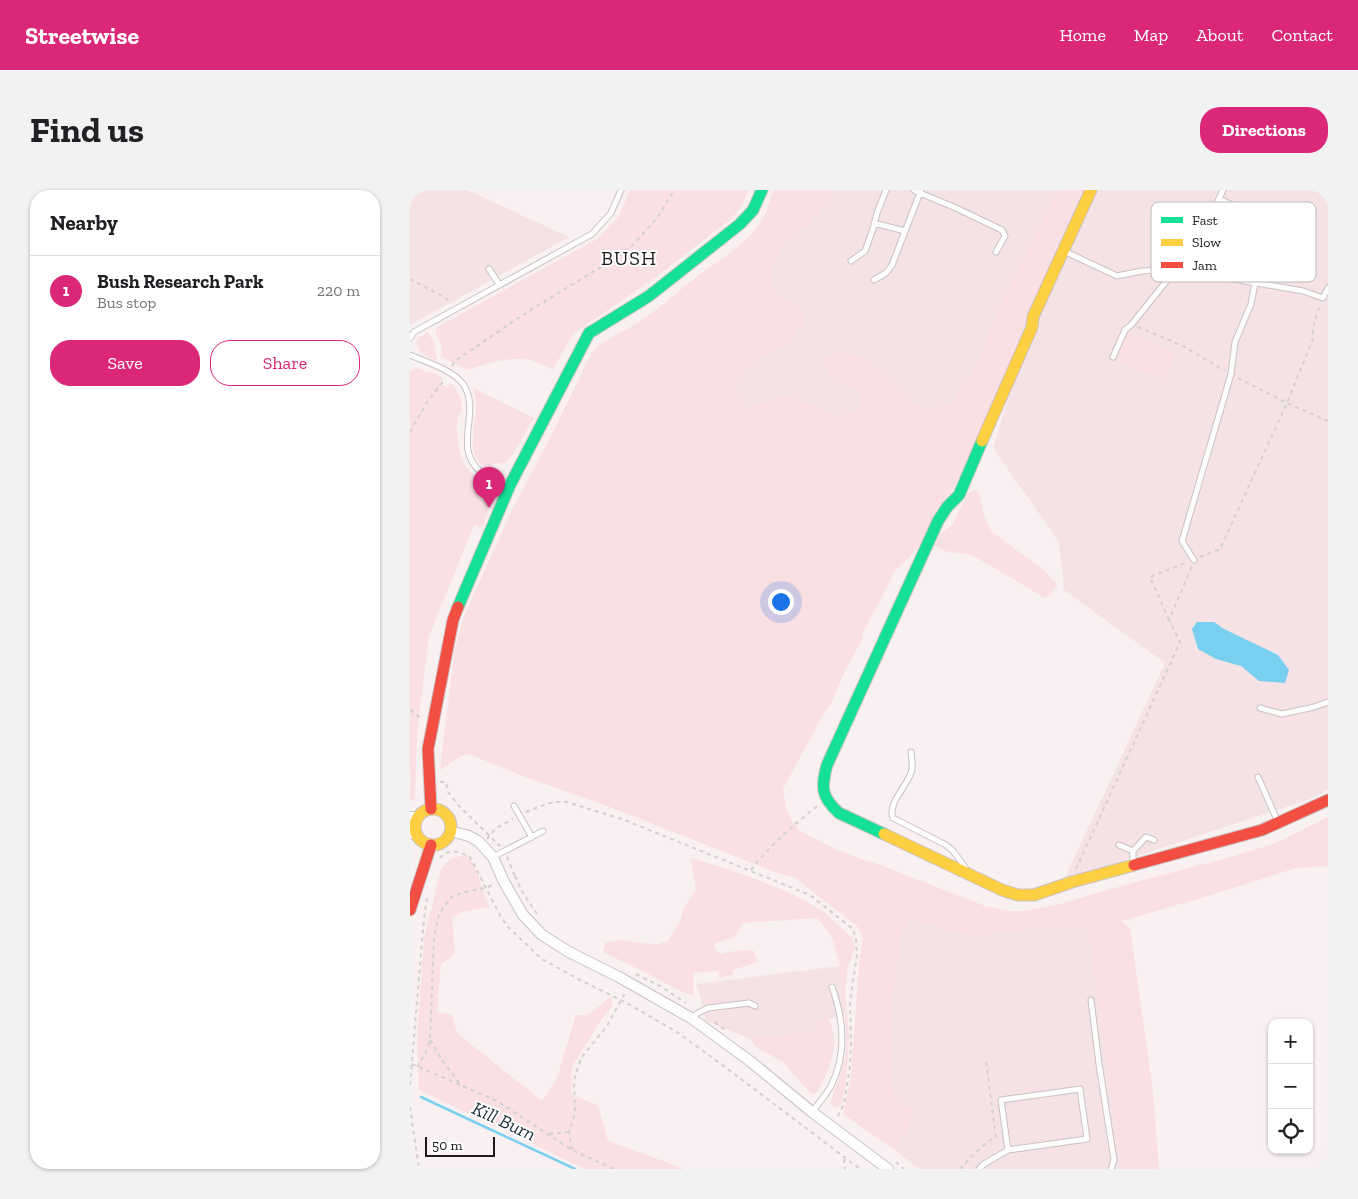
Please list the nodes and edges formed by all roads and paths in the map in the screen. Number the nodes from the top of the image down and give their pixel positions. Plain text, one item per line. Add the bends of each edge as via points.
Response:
1 (621, 190) edge
2 (674, 190) edge
3 (762, 190) edge
4 (886, 190) edge
5 (1092, 190) edge
6 (1223, 190) edge
7 (918, 191) edge
8 (1219, 199) junction
9 (1218, 202) edge
10 (1226, 202) edge
11 (874, 223) junction
12 (905, 231) junction
13 (996, 252) dead end
14 (1064, 252) junction
15 (851, 261) dead end
16 (489, 268) dead end
17 (1151, 271) edge
18 (410, 279) edge
19 (874, 280) dead end
20 (1166, 282) edge
21 (1255, 282) joint
22 (499, 284) junction
23 (1328, 288) edge
24 (1323, 298) junction
25 (450, 305) dead end
26 (410, 338) edge
27 (410, 355) edge
28 (1113, 357) dead end
29 (449, 372) junction
30 (410, 432) edge
31 (510, 485) junction
32 (1194, 560) junction
33 (1169, 620) junction
34 (1328, 702) edge
35 (1260, 708) dead end
36 (911, 752) dead end
37 (1258, 776) dead end
38 (429, 782) junction
39 (1328, 800) edge
40 (514, 806) dead end
41 (431, 809) junction
42 (821, 810) dead end
43 (519, 816) junction
44 (414, 817) edge
45 (1278, 823) junction
46 (450, 831) junction
47 (544, 831) dead end
48 (413, 834) edge
49 (532, 837) junction
50 (1154, 840) dead end
51 (431, 844) junction
52 (1119, 845) dead end
53 (1134, 851) junction
54 (493, 857) junction
55 (439, 858) dead end
56 (1133, 866) junction
57 (751, 871) junction
58 (515, 876) dead end
59 (973, 876) junction
60 (503, 880) junction
61 (1072, 882) junction
62 (486, 888) junction
63 (428, 893) dead end
64 (410, 910) edge
65 (541, 919) dead end
66 (630, 971) dead end
67 (633, 978) junction
68 (832, 987) dead end
69 (621, 1000) junction
70 (1091, 1000) dead end
71 (755, 1006) dead end
72 (695, 1015) junction
73 (430, 1040) junction
74 (986, 1062) dead end
75 (412, 1064) junction
76 (417, 1067) junction
77 (410, 1085) edge
78 (461, 1086) junction
79 (410, 1107) edge
80 (812, 1112) junction
81 (836, 1118) dead end
82 (569, 1132) junction
83 (549, 1134) junction
84 (572, 1150) junction
85 (1008, 1150) junction
86 (844, 1158) junction
87 (419, 1169) edge
88 (614, 1169) edge
89 (845, 1169) edge
90 (860, 1169) edge
91 (888, 1169) edge
92 (960, 1169) edge
93 (979, 1169) edge
94 (1111, 1169) edge

1 - 22 lane via 611,213 592,234
2 - 29 path via 657,218 619,256 455,361
3 - 31 street via 753,210 740,224 649,296 589,333
4 - 11 lane
5 - 14 street
6 - 8 lane
7 - 12 lane
7 - 13 lane via 1002,230 1004,236
8 - 9 lane
8 - 10 lane
11 - 12 lane
11 - 15 lane via 865,251
12 - 19 lane via 892,264 886,273
14 - 17 lane via 1117,276
14 - 59 street via 1033,317 1032,327 959,494 938,522 827,764 823,781 824,796 839,813
16 - 22 lane
18 - 25 path via 446,298
20 - 28 lane via 1125,330
21 - 24 lane
21 - 32 lane via 1251,304 1235,342 1231,374 1182,541
22 - 26 lane via 414,332
23 - 24 lane
24 - 32 path via 1313,327 1313,339 1284,410 1220,549
27 - 29 lane
29 - 30 path
29 - 31 lane via 458,378 468,394 470,459 481,472
31 - 38 street via 453,620 428,749
32 - 33 path
32 - 33 path via 1150,577
33 - 61 path via 1180,642
34 - 35 lane via 1282,714
36 - 59 lane via 912,770 894,803 894,818 946,845
37 - 45 lane
38 - 41 street
38 - 43 path via 446,782 448,792 459,806 490,836 496,828
39 - 45 street
40 - 43 lane
41 - 44 street
41 - 46 street via 438,809 449,818
42 - 57 path via 817,806 795,824
43 - 49 lane
43 - 57 path via 540,805 566,802 622,819
44 - 48 street
45 - 56 street
46 - 51 street via 443,842
46 - 54 street via 478,841
47 - 49 lane
48 - 51 street
49 - 54 lane
50 - 53 lane via 1146,837
51 - 64 street
52 - 53 lane
53 - 56 lane
54 - 60 street
55 - 62 path via 454,851 470,857
56 - 61 street
57 - 81 path via 810,895 853,929 856,954 850,1002 850,1059 845,1099
58 - 65 path
59 - 61 street via 1018,896
60 - 62 path
60 - 67 street via 523,915 542,935 569,952
62 - 69 path via 504,922 542,959
62 - 73 path via 451,897 439,914 434,938
63 - 75 path
66 - 67 path
67 - 72 street
67 - 72 path via 670,992
68 - 80 lane via 843,1036 841,1058 830,1087
69 - 82 path via 607,1026 581,1058 574,1080 575,1113
69 - 86 path via 677,1032
70 - 94 lane via 1114,1160
71 - 72 lane via 726,1005 708,1008
72 - 80 street
73 - 76 path
73 - 78 path
74 - 92 path via 996,1137 982,1146
75 - 76 path
75 - 77 path
76 - 78 path
78 - 83 path via 498,1101
79 - 87 path
80 - 91 street
82 - 83 path
82 - 84 path
83 - 84 path
84 - 88 path
85 - 85 lane via 1001,1100 1080,1090 1087,1139
85 - 93 lane
86 - 89 path
86 - 90 path

